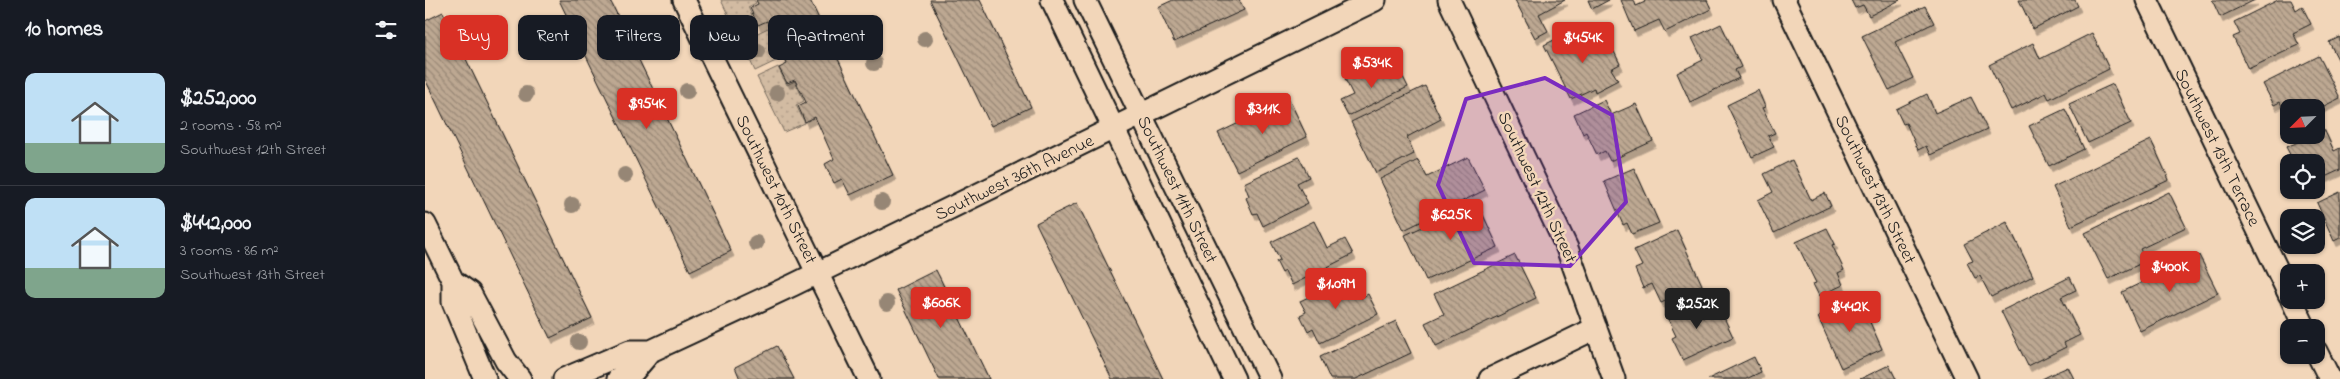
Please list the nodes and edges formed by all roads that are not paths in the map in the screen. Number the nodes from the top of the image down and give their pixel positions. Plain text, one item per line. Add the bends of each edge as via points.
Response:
1 (684, 0) edge
2 (1053, 0) edge
3 (1085, 0) edge
4 (1375, 0) edge
5 (1449, 0) edge
6 (1785, 0) edge
7 (2147, 0) edge
8 (1142, 114) junction
9 (1115, 128) junction
10 (425, 224) edge
11 (818, 272) junction
12 (2280, 275) edge
13 (453, 281) junction
14 (1596, 328) junction
15 (651, 351) junction
16 (2322, 364) edge
17 (485, 379) edge
18 (520, 379) edge
19 (563, 379) edge
20 (618, 379) edge
21 (869, 379) edge
22 (1234, 379) edge
23 (1270, 379) edge
24 (1490, 379) edge
25 (1614, 379) edge
26 (1967, 379) edge
27 (2330, 379) edge

1 - 11 street, Southwest 10th Street
2 - 9 street, Southwest 11th Street
3 - 8 street, Southwest 11th Street
4 - 8 street, Southwest 36th Avenue
5 - 14 street, Southwest 12th Street via 1567,248
6 - 26 street, Southwest 13th Street
7 - 12 street, Southwest 13th Terrace
8 - 9 street, Southwest 36th Avenue
8 - 23 street, Southwest 11th Street
9 - 11 street, Southwest 36th Avenue
9 - 22 street, Southwest 11th Street
10 - 13 street
11 - 15 street, Southwest 36th Avenue
11 - 21 street, Southwest 10th Street
13 - 17 street via 453,302
13 - 18 street via 470,293 506,360
14 - 24 street
14 - 25 street, Southwest 12th Street
15 - 19 street, Southwest 36th Avenue via 630,351
15 - 20 street, Southwest 36th Avenue via 633,372
16 - 27 street

